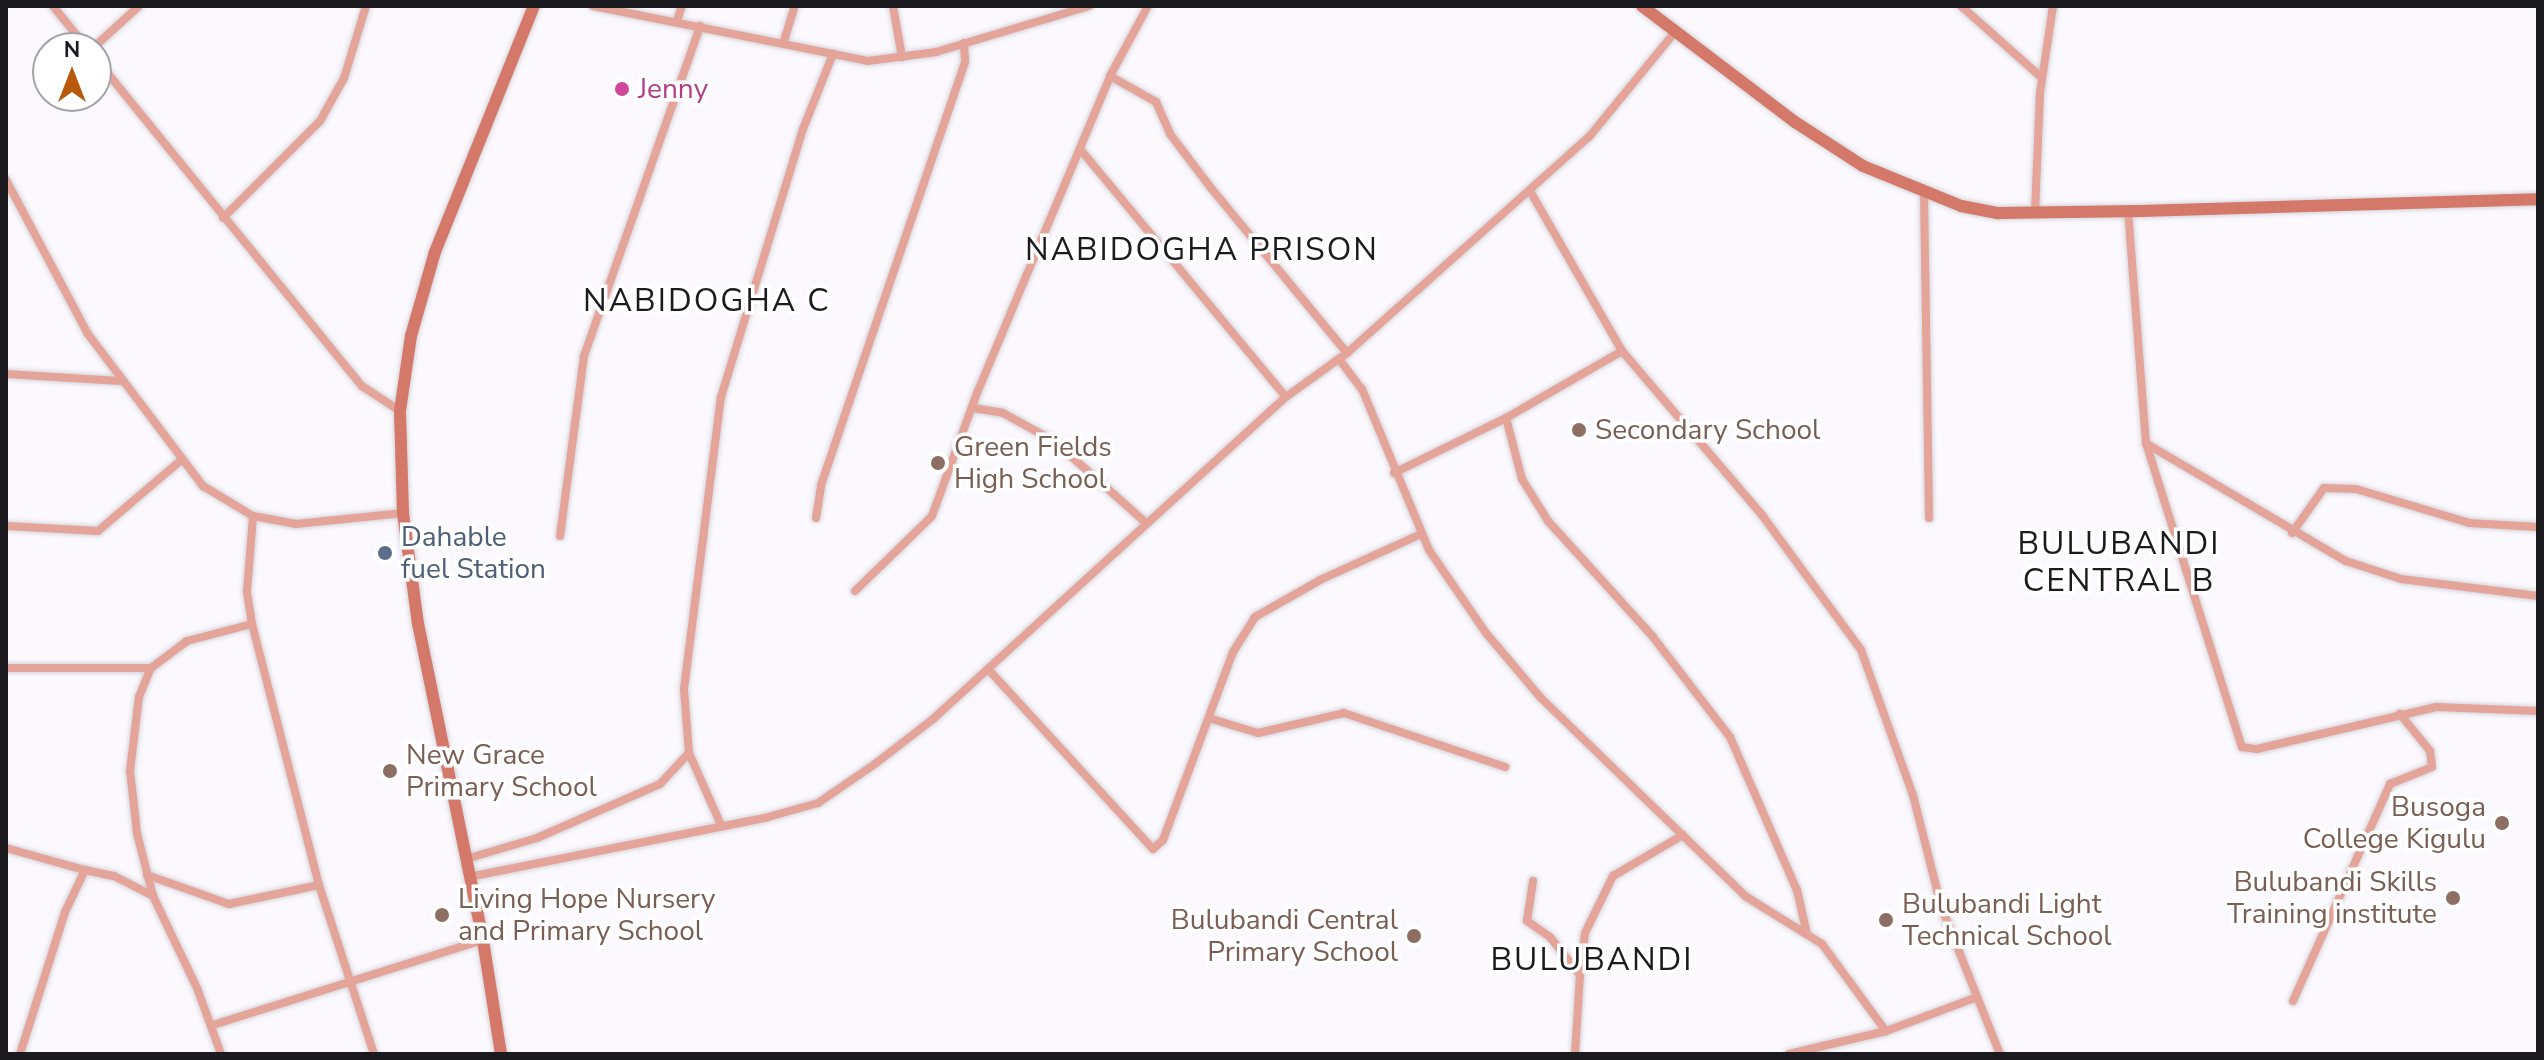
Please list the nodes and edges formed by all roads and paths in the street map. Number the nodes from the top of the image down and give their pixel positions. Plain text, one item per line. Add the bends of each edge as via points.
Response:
1 (53, 6) edge
2 (139, 6) edge
3 (366, 6) edge
4 (534, 6) edge
5 (593, 6) edge
6 (682, 6) edge
7 (795, 6) edge
8 (893, 6) edge
9 (1045, 6) edge
10 (1089, 6) edge
11 (1148, 6) edge
12 (1642, 6) edge
13 (1961, 6) edge
14 (2053, 6) edge
15 (1046, 17) junction
16 (677, 21) junction
17 (700, 26) junction
18 (76, 32) edge
19 (109, 32) edge
20 (1675, 32) junction
21 (784, 41) junction
22 (964, 43) junction
23 (833, 54) junction
24 (902, 57) junction
25 (1110, 76) junction
26 (2041, 77) junction
27 (112, 79) edge
28 (1080, 149) junction
29 (6, 180) edge
30 (1530, 191) junction
31 (1924, 194) junction
32 (2538, 199) edge
33 (2128, 210) junction
34 (2035, 212) junction
35 (223, 218) junction
36 (1622, 351) junction
37 (1343, 356) junction
38 (6, 374) edge
39 (120, 381) junction
40 (1286, 397) junction
41 (973, 408) junction
42 (400, 411) junction
43 (1506, 418) junction
44 (2146, 443) junction
45 (181, 460) junction
46 (1394, 473) junction
47 (403, 513) junction
48 (253, 516) junction
49 (816, 518) dead end
50 (1929, 518) dead end
51 (1146, 523) junction
52 (6, 526) edge
53 (2538, 527) edge
54 (2292, 533) junction
55 (1421, 534) junction
56 (560, 536) dead end
57 (855, 591) dead end
58 (2538, 596) edge
59 (252, 624) junction
60 (6, 668) edge
61 (151, 668) junction
62 (988, 669) junction
63 (2538, 711) edge
64 (2400, 714) junction
65 (1212, 719) junction
66 (689, 753) junction
67 (1505, 767) dead end
68 (721, 825) junction
69 (1683, 835) junction
70 (6, 848) edge
71 (466, 859) junction
72 (85, 870) junction
73 (147, 875) junction
74 (469, 877) junction
75 (1533, 881) dead end
76 (319, 885) junction
77 (153, 896) junction
78 (1807, 934) junction
79 (483, 940) junction
80 (1580, 975) junction
81 (350, 985) junction
82 (1977, 997) junction
83 (2293, 1001) dead end
84 (213, 1025) junction
85 (1886, 1031) junction
86 (20, 1054) edge
87 (221, 1054) edge
88 (374, 1054) edge
89 (501, 1054) edge
90 (1575, 1054) edge
91 (1789, 1054) edge
92 (2000, 1054) edge

1 - 18 street
2 - 19 street
3 - 35 street via 344,78 320,121
4 - 42 street via 435,252 411,336
5 - 16 street
6 - 16 street
7 - 21 street
8 - 24 street
9 - 15 street
10 - 15 street
11 - 25 street
12 - 20 street
13 - 26 street
14 - 26 street
15 - 22 street
16 - 17 street
17 - 21 street
17 - 56 street via 584,356
20 - 30 street via 1589,137
20 - 31 street via 1795,122 1863,166
21 - 23 street
22 - 24 street
22 - 49 street via 965,62 821,485
23 - 24 street via 868,61
23 - 66 street via 803,129 721,397 684,689
25 - 28 street
25 - 37 street via 1156,102 1170,134
26 - 34 street
27 - 35 street
28 - 40 street
28 - 41 street
29 - 39 street via 88,334
30 - 36 street
30 - 37 street
31 - 34 street via 1998,213
31 - 50 street
32 - 33 street
33 - 34 street
33 - 44 street
35 - 42 street via 362,386
36 - 43 street
36 - 82 street via 1762,515 1861,650 1909,782 1941,906
37 - 40 street
37 - 46 street via 1362,389
38 - 39 street
39 - 45 street
40 - 51 street
41 - 51 street via 1003,413 1054,441
41 - 57 street via 932,516
42 - 47 street
43 - 46 street
43 - 78 street via 1522,479 1548,521 1653,637 1730,737 1797,890
44 - 54 street
44 - 64 street via 2242,747 2257,749
45 - 48 street via 203,486
45 - 52 street via 98,531
46 - 55 street
47 - 48 street via 296,524
47 - 71 street via 418,624
48 - 59 street via 247,591
51 - 62 street
53 - 54 street via 2469,523 2356,489 2324,488
54 - 58 street via 2346,561 2401,579
55 - 65 street via 1320,580 1255,617 1233,652
55 - 69 street via 1486,633 1541,698
59 - 61 street via 187,641
59 - 76 street
60 - 61 street
61 - 73 street via 139,697 130,771
62 - 65 street via 1153,849 1163,840
62 - 68 street via 921,728 818,803
63 - 64 street via 2436,707
64 - 83 street via 2430,751 2432,767 2390,784
65 - 67 street via 1258,733 1344,713
66 - 68 street
66 - 71 street via 660,784 537,838
68 - 74 street
69 - 78 street via 1745,896
69 - 80 street via 1613,876 1585,933
70 - 72 street
71 - 74 street
72 - 77 street via 114,876
72 - 86 street via 65,912
73 - 76 street via 229,904
73 - 77 street
74 - 79 street
75 - 80 street via 1527,921 1550,937
76 - 81 street
77 - 84 street
78 - 85 street via 1822,944
79 - 81 street
79 - 89 street
80 - 90 street
81 - 84 street
81 - 88 street
82 - 85 street
82 - 92 street
84 - 87 street
85 - 91 street

